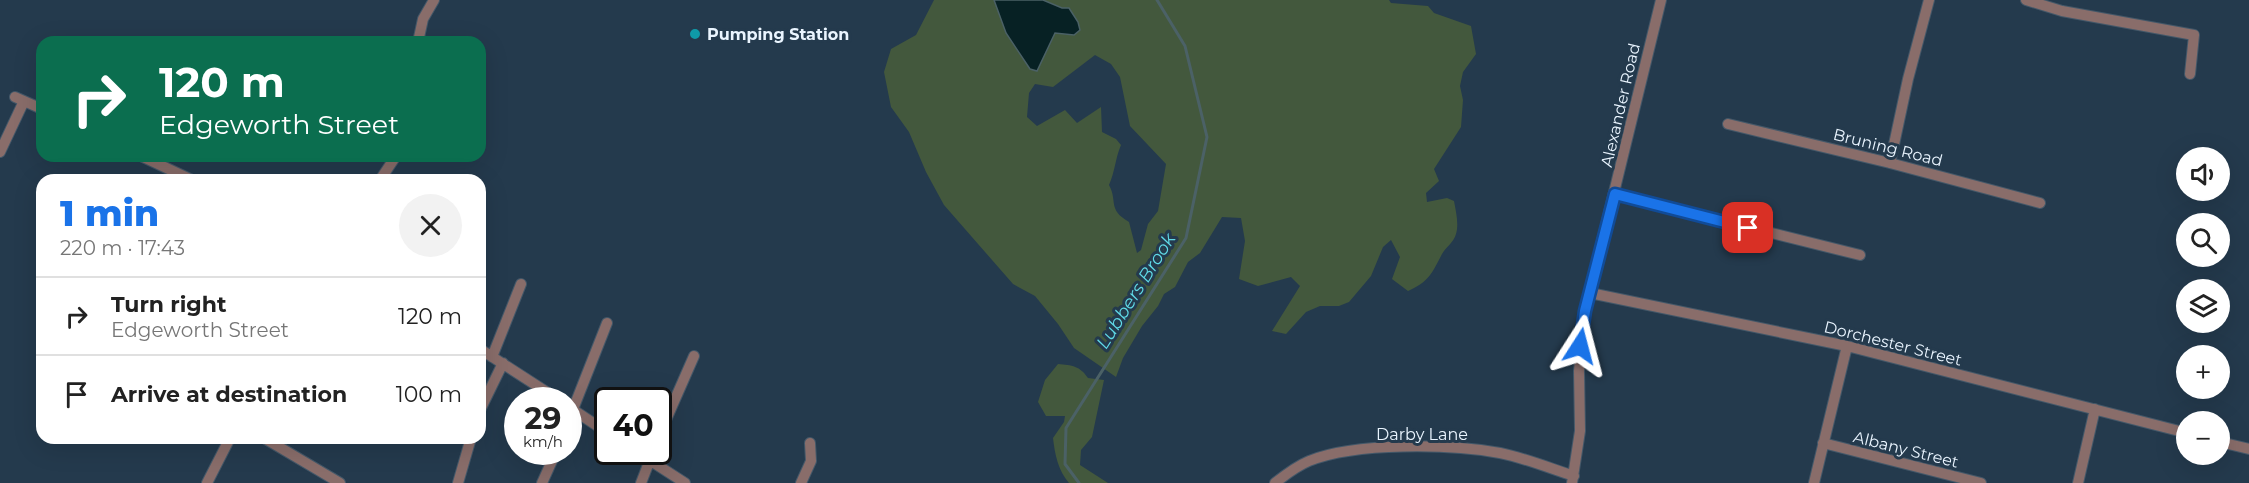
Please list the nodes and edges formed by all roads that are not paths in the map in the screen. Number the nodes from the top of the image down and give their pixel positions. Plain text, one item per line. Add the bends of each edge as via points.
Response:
1 (434, 0) edge
2 (1661, 0) edge
3 (1929, 0) edge
4 (2026, 0) edge
5 (419, 36) edge
6 (2190, 74) dead end
7 (36, 106) edge
8 (1728, 124) dead end
9 (0, 152) edge
10 (154, 162) edge
11 (1890, 163) junction
12 (179, 174) edge
13 (1615, 194) junction
14 (2040, 203) dead end
15 (1860, 255) dead end
16 (521, 284) dead end
17 (1590, 293) junction
18 (607, 323) dead end
19 (1847, 346) junction
20 (486, 353) edge
21 (694, 356) dead end
22 (492, 357) junction
23 (503, 363) junction
24 (539, 387) edge
25 (580, 387) edge
26 (486, 398) edge
27 (672, 406) edge
28 (2095, 409) junction
29 (2176, 431) edge
30 (810, 443) dead end
31 (1823, 443) junction
32 (227, 444) edge
33 (274, 444) edge
34 (469, 444) edge
35 (2230, 444) edge
36 (2249, 449) edge
37 (550, 465) edge
38 (648, 465) edge
39 (662, 465) edge
40 (1573, 480) edge
41 (207, 483) edge
42 (340, 483) edge
43 (458, 483) edge
44 (542, 483) edge
45 (641, 483) edge
46 (685, 483) edge
47 (801, 483) edge
48 (1275, 483) edge
49 (1814, 483) edge
50 (1981, 483) edge
51 (2078, 483) edge

1 - 5 street via 423,19
2 - 13 street, Alexander Road
3 - 11 street
4 - 6 street via 2062,11 2194,35
7 - 9 street via 20,99
8 - 11 street, Bruning Road
10 - 12 street
11 - 14 street, Bruning Road
13 - 15 street
13 - 17 street, Alexander Road
16 - 22 street
17 - 19 street, Dorchester Street
17 - 40 street, Alexander Road via 1583,322 1580,431
18 - 25 street
19 - 28 street, Dorchester Street
19 - 31 street
20 - 22 street
21 - 27 street
22 - 23 street
23 - 24 street
23 - 26 street
28 - 29 street, Dorchester Street
28 - 51 street
30 - 47 street via 811,461
31 - 49 street
31 - 50 street, Albany Street
32 - 41 street
33 - 42 street
34 - 43 street
35 - 36 street
37 - 44 street
38 - 45 street
39 - 46 street
40 - 48 street, Darby Lane via 1502,453 1432,446 1331,454 1308,461

